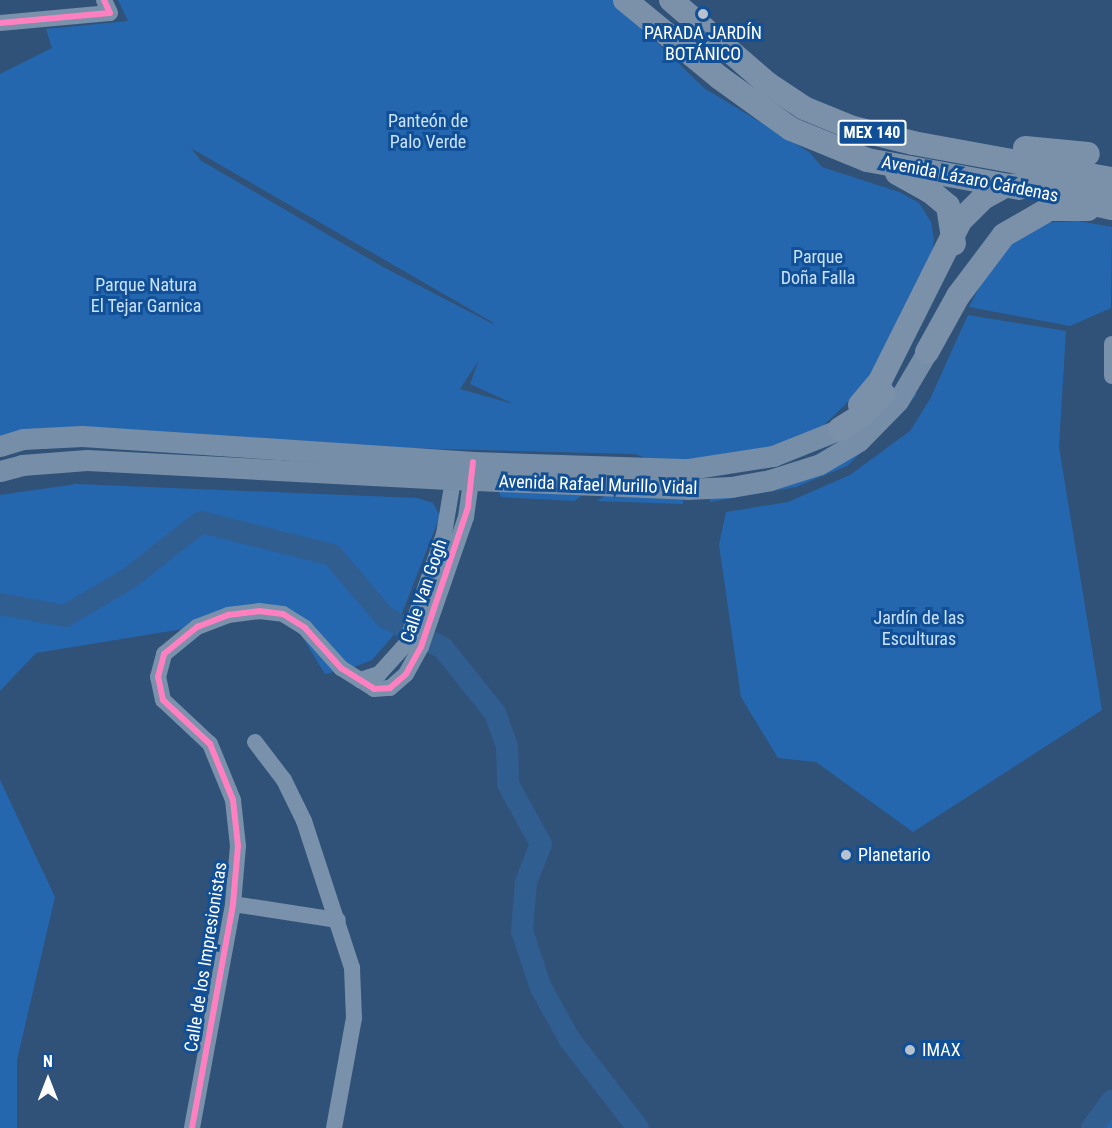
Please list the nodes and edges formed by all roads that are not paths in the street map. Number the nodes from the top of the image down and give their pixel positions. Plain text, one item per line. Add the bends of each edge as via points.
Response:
1 (625, 0) edge
2 (671, 0) edge
3 (107, 7) edge
4 (0, 23) edge
5 (913, 143) junction
6 (1088, 154) dead end
7 (867, 160) junction
8 (1112, 179) edge
9 (1112, 195) edge
10 (1112, 208) edge
11 (1112, 344) edge
12 (927, 352) joint
13 (1112, 376) edge
14 (840, 429) junction
15 (0, 446) edge
16 (0, 471) edge
17 (463, 471) junction
18 (360, 680) joint
19 (255, 742) dead end
20 (233, 904) junction
21 (338, 920) junction
22 (192, 1128) edge
23 (334, 1128) edge

1 - 7 highway, Avenida Lázaro Cárdenas / MEX 140 via 791,129
2 - 5 highway, Avenida Lázaro Cárdenas / MEX 140 via 768,84 804,108 854,128
3 - 4 street
5 - 6 highway via 952,136
5 - 8 highway, Avenida Lázaro Cárdenas / MEX 140
7 - 10 highway, Avenida Lázaro Cárdenas / MEX 140
7 - 14 highway via 938,196 950,212 955,241 943,280 896,375 864,414
9 - 14 highway, bridge via 1032,185 1005,186 983,198 960,221 880,381
10 - 12 highway via 1048,209 1004,235 958,296
11 - 13 street
12 - 17 main road, Avenida Rafael Murillo Vidal via 898,401 860,441 820,464 770,480 687,489
14 - 17 main road, Avenida Rafael Murillo Vidal via 773,456 707,468
15 - 17 main road, Avenida Rafael Murillo Vidal via 23,439 82,435
16 - 17 main road, Avenida Rafael Murillo Vidal via 87,459
17 - 18 street, Calle Van Gogh via 451,536 414,645 413,665 390,688 374,689
18 - 20 street, Calle de los Impresionistas via 341,668 305,628 283,614 259,610 228,615 197,627 164,654 158,677 163,700 210,744 233,800 238,846
19 - 21 street via 284,780 304,822
20 - 21 street
20 - 22 street, Calle de los Impresionistas
21 - 23 street via 352,968 354,1018

